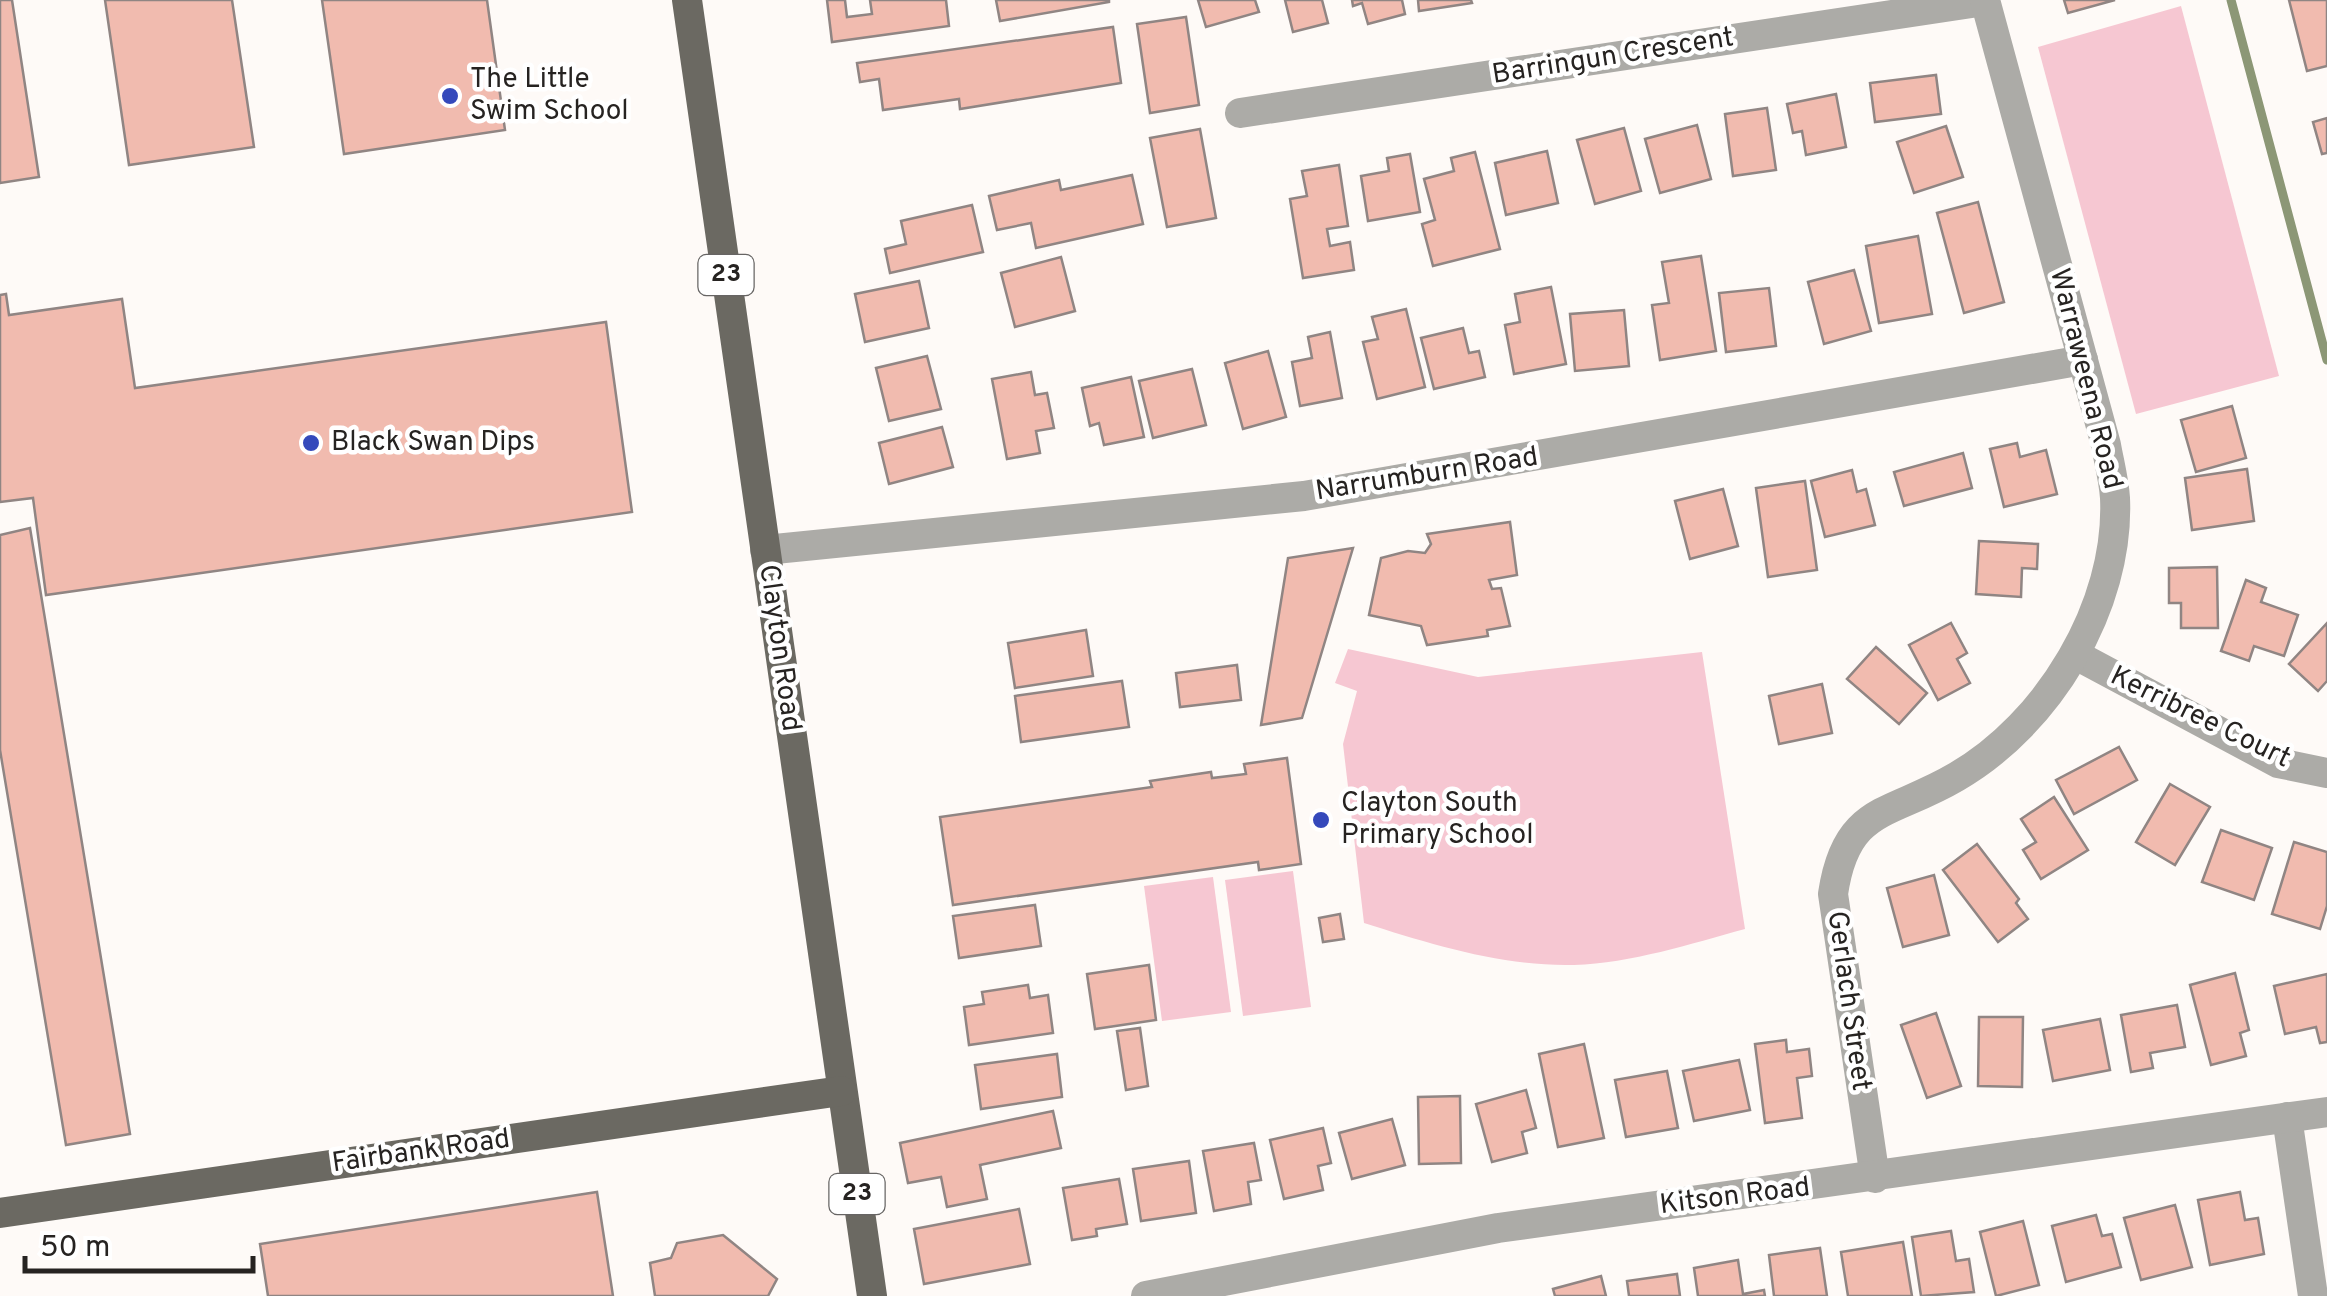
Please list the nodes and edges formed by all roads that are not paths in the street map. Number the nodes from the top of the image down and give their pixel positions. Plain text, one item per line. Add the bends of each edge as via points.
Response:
1 (687, 0) edge
2 (1985, 0) edge
3 (1240, 114) dead end
4 (2083, 360) junction
5 (765, 550) junction
6 (2076, 655) junction
7 (2327, 773) edge
8 (1857, 830) joint
9 (841, 1092) junction
10 (2327, 1112) edge
11 (2287, 1118) junction
12 (1875, 1178) junction
13 (0, 1213) edge
14 (872, 1296) edge
15 (1146, 1296) edge
16 (2313, 1296) edge

1 - 5 main road, Clayton Road / 23
2 - 3 street, Barringun Crescent
2 - 4 street, Warraweena Road
4 - 5 street, Narrumburn Road via 1304,496
4 - 6 street, Warraweena Road via 2115,500 2106,568
5 - 9 main road, Clayton Road / 23
6 - 7 street, Kerribree Court via 2278,762
6 - 8 street, Warraweena Road via 2046,702 2000,746
8 - 12 street, Gerlach Street via 1838,857 1832,894
9 - 13 main road, Fairbank Road
9 - 14 main road, Clayton Road / 23
10 - 11 street, Kitson Road
11 - 12 street, Kitson Road
11 - 16 street
12 - 15 street, Kitson Road via 1498,1228

